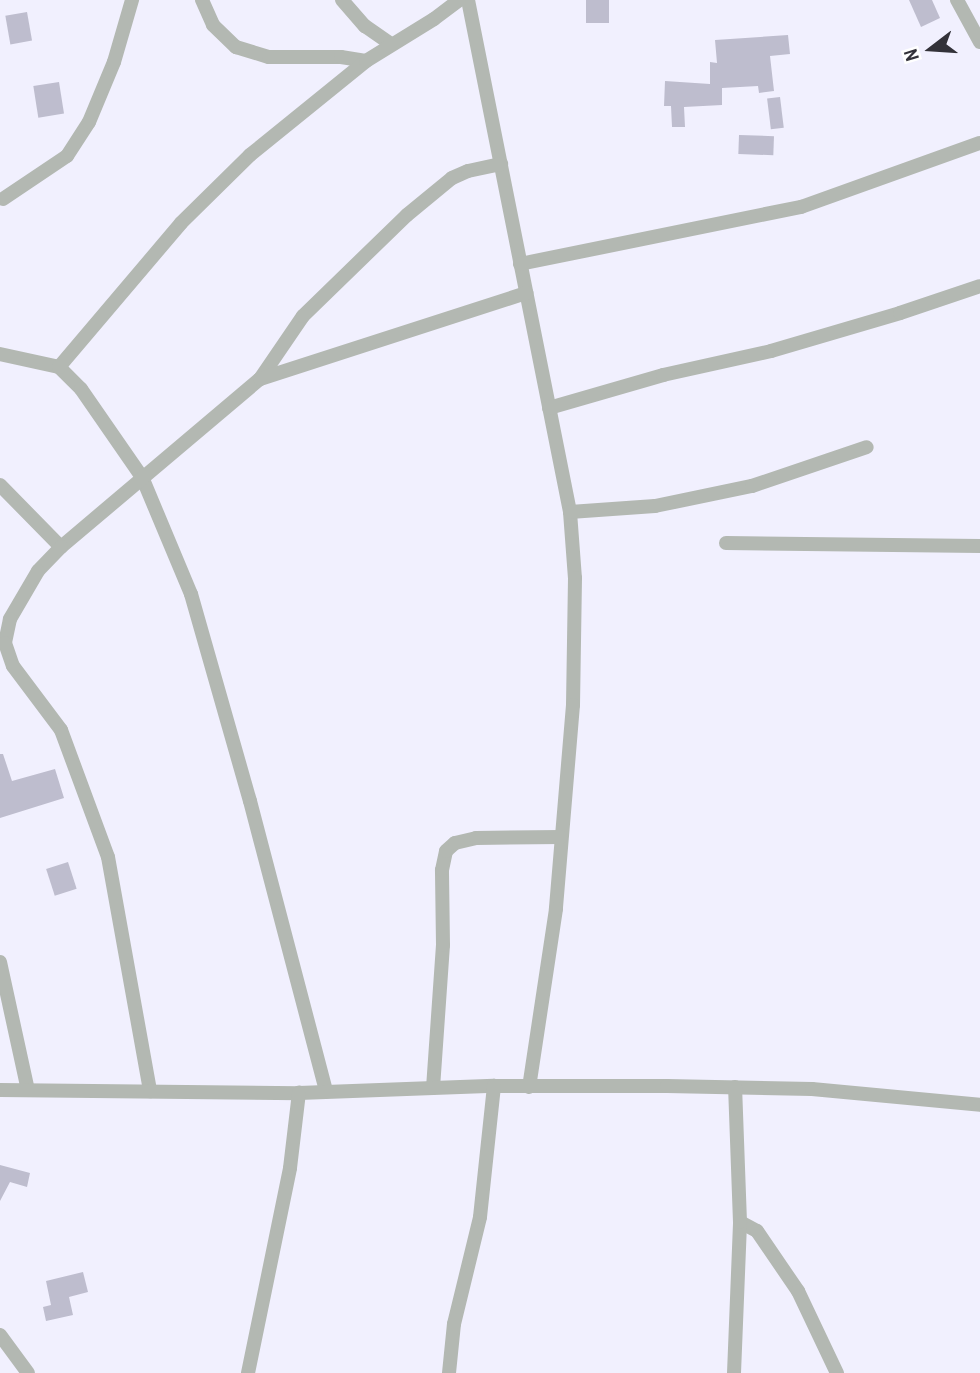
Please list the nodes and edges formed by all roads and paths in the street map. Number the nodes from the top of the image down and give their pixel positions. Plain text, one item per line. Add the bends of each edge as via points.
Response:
1 (132, 0) edge
2 (202, 0) edge
3 (342, 0) edge
4 (459, 0) edge
5 (468, 0) edge
6 (957, 0) edge
7 (980, 42) edge
8 (391, 44) junction
9 (366, 61) junction
10 (980, 143) edge
11 (501, 164) junction
12 (1, 199) edge
13 (520, 264) junction
14 (980, 286) edge
15 (526, 293) junction
16 (0, 354) edge
17 (59, 367) junction
18 (260, 379) junction
19 (549, 408) junction
20 (867, 447) dead end
21 (142, 477) junction
22 (0, 485) edge
23 (570, 512) junction
24 (726, 543) dead end
25 (980, 546) edge
26 (61, 547) junction
27 (561, 837) junction
28 (0, 962) edge
29 (494, 1086) junction
30 (529, 1087) junction
31 (735, 1087) junction
32 (432, 1088) junction
33 (0, 1090) edge
34 (28, 1090) junction
35 (150, 1091) junction
36 (326, 1091) junction
37 (299, 1093) junction
38 (980, 1105) edge
39 (740, 1222) junction
40 (0, 1335) edge
41 (28, 1373) edge
42 (248, 1373) edge
43 (449, 1373) edge
44 (734, 1373) edge
45 (837, 1373) edge

1 - 12 street via 114,62 67,156
2 - 9 street via 214,24 236,47 269,57
3 - 8 street via 365,26
4 - 8 street
5 - 11 street
6 - 7 street
8 - 9 street
9 - 17 street via 250,155 181,223
10 - 13 street via 801,207
11 - 13 street
11 - 18 street via 452,178 407,215 303,316
13 - 15 street
14 - 19 street via 784,347
15 - 18 street
15 - 19 street
16 - 17 street
17 - 21 street via 81,389
18 - 21 street
19 - 23 street
20 - 23 street via 752,486 655,506
21 - 26 street
21 - 36 street via 191,594
22 - 26 street
23 - 27 street via 575,578 573,705
24 - 25 street
26 - 35 street via 31,583 10,620 5,643 13,666 61,730 108,858
27 - 30 street via 556,909
27 - 32 street via 476,838 455,843 446,851
28 - 34 street
29 - 30 street
29 - 32 street
29 - 43 street via 480,1217 454,1324
30 - 31 street
31 - 38 street via 812,1089
31 - 39 street
32 - 36 street
33 - 34 street
34 - 35 street
35 - 37 street
36 - 37 street
37 - 42 street via 290,1168
39 - 44 street
39 - 45 street via 757,1231 798,1291
40 - 41 street

